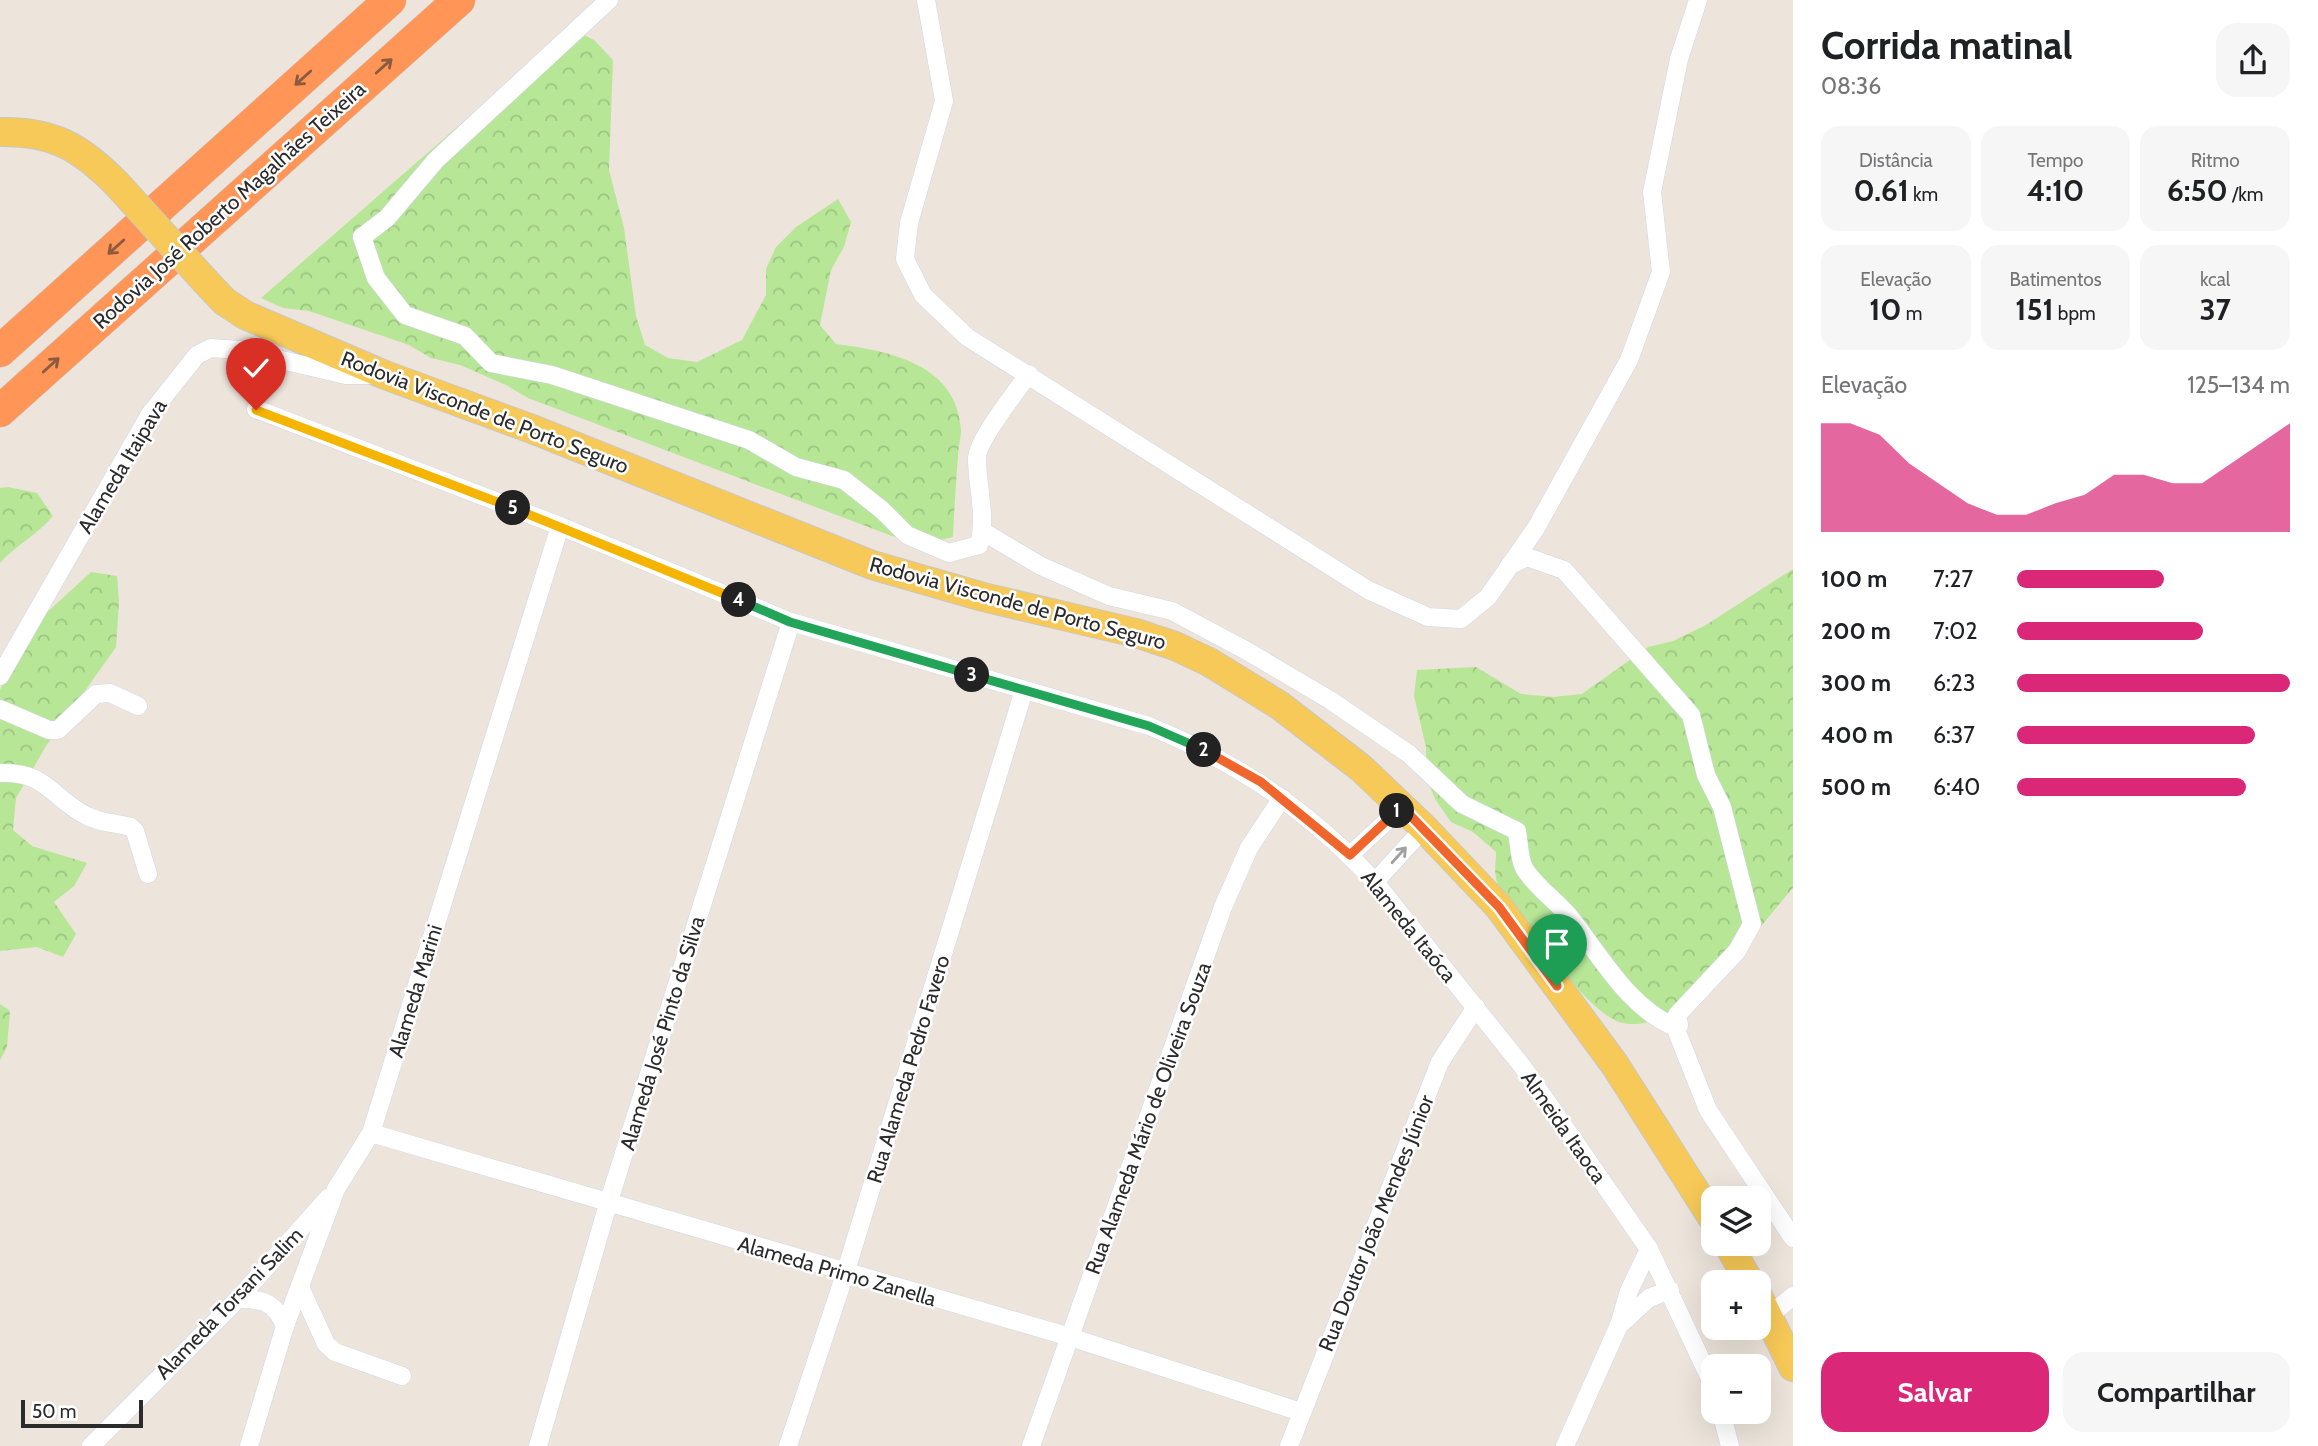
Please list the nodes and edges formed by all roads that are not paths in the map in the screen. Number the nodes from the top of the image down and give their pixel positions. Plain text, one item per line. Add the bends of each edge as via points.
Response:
1 (390, 0) edge
2 (459, 0) edge
3 (609, 0) edge
4 (926, 0) edge
5 (1698, 0) edge
6 (0, 132) edge
7 (0, 351) edge
8 (1029, 374) junction
9 (385, 375) junction
10 (256, 410) dead end
11 (0, 411) edge
12 (560, 526) junction
13 (982, 531) junction
14 (1509, 566) junction
15 (790, 622) junction
16 (0, 676) edge
17 (1024, 690) junction
18 (138, 706) dead end
19 (0, 709) edge
20 (0, 773) edge
21 (1282, 798) junction
22 (1402, 807) junction
23 (1424, 828) junction
24 (1350, 855) junction
25 (148, 874) dead end
26 (1375, 882) junction
27 (1476, 1007) junction
28 (1675, 1027) junction
29 (371, 1133) junction
30 (336, 1189) junction
31 (1701, 1200) edge
32 (608, 1204) junction
33 (1793, 1238) edge
34 (1649, 1249) junction
35 (845, 1274) junction
36 (300, 1286) junction
37 (1670, 1290) junction
38 (1793, 1296) edge
39 (238, 1299) junction
40 (1771, 1304) edge
41 (1771, 1321) edge
42 (1619, 1325) junction
43 (285, 1326) junction
44 (1070, 1338) junction
45 (1701, 1358) edge
46 (1793, 1367) edge
47 (402, 1377) dead end
48 (1301, 1412) junction
49 (1724, 1424) edge
50 (91, 1446) edge
51 (248, 1446) edge
52 (538, 1446) edge
53 (788, 1446) edge
54 (1031, 1446) edge
55 (1289, 1446) edge
56 (1565, 1446) edge
57 (1730, 1446) edge

1 -> 7 highway
11 -> 2 highway, Rodovia José Roberto Magalhães Teixeira
3 - 13 street via 436,160 387,218 362,237 376,278 405,315 465,336 491,363 552,375 749,440 796,467 845,480 907,536 949,553 979,545
4 - 8 street via 944,101 909,223 905,258 923,295 967,337
5 - 14 street via 1679,59 1652,192 1661,272 1629,360 1536,528
6 - 9 main road, Rodovia Visconde de Porto Seguro, bridge via 48,136 74,147 116,183 224,301 245,315
8 - 13 street via 977,455
8 - 14 street via 1368,590 1428,617 1461,619 1488,597
9 - 16 street, Alameda Itaipava via 346,375 239,350 212,348 197,355 149,414
9 - 22 main road, Rodovia Visconde de Porto Seguro via 872,565 1175,646 1279,705 1351,760
10 - 12 street, Alameda Itaóca
12 - 15 street, Alameda Itaóca
12 - 29 street, Alameda Marini
13 - 28 street via 1041,566 1109,596 1172,611 1247,651 1409,754 1462,804 1517,831 1523,867 1629,992 1660,1021
14 - 28 street via 1527,557 1563,570 1691,715 1706,775 1722,807 1752,924 1737,951 1677,1015
15 - 17 street, Alameda Itaóca
15 - 32 street, Alameda José Pinto da Silva
17 - 21 street, Alameda Itaóca via 1170,735 1231,764
17 - 35 street, Rua Alameda Pedro Favero
18 - 19 street via 102,692 58,730
20 - 25 street via 35,777 83,815 131,827
21 - 24 street, Alameda Itaóca
21 - 44 street, Rua Alameda Mário de Oliveira Souza via 1249,848 1223,907
22 - 23 main road, Rodovia Visconde de Porto Seguro
22 - 24 street
26 -> 23 street
23 - 31 main road, Rodovia Visconde de Porto Seguro via 1499,907 1615,1065
24 - 26 street, Alameda Itaóca
26 - 27 street, Alameda Itaóca
27 - 34 street, Almeida Itaoca
27 - 48 street, Rua Doutor João Mendes Júnior via 1440,1062
28 - 33 street via 1708,1110
29 - 30 street, Alameda Marini
29 - 32 street, Alameda Primo Zanella
30 - 36 street, Alameda Marini
30 - 39 street, Alameda Torsani Salim
32 - 35 street, Alameda Primo Zanella
32 - 52 street, Alameda José Pinto da Silva
34 - 37 street, Almeida Itaoca
34 - 42 street
35 - 44 street, Alameda Primo Zanella
35 - 53 street, Rua Alameda Pedro Favero
36 - 43 street, Alameda Marini
36 - 47 street via 326,1344 335,1352
37 - 42 street via 1649,1298
37 - 45 street, Almeida Itaoca
38 - 40 street
39 - 43 street via 274,1305
39 - 50 street, Alameda Torsani Salim
41 - 46 main road
42 - 56 street
43 - 51 street, Alameda Marini
44 - 48 street, Alameda Primo Zanella
44 - 54 street, Rua Alameda Mário de Oliveira Souza
48 - 55 street, Rua Doutor João Mendes Júnior
49 - 57 street

